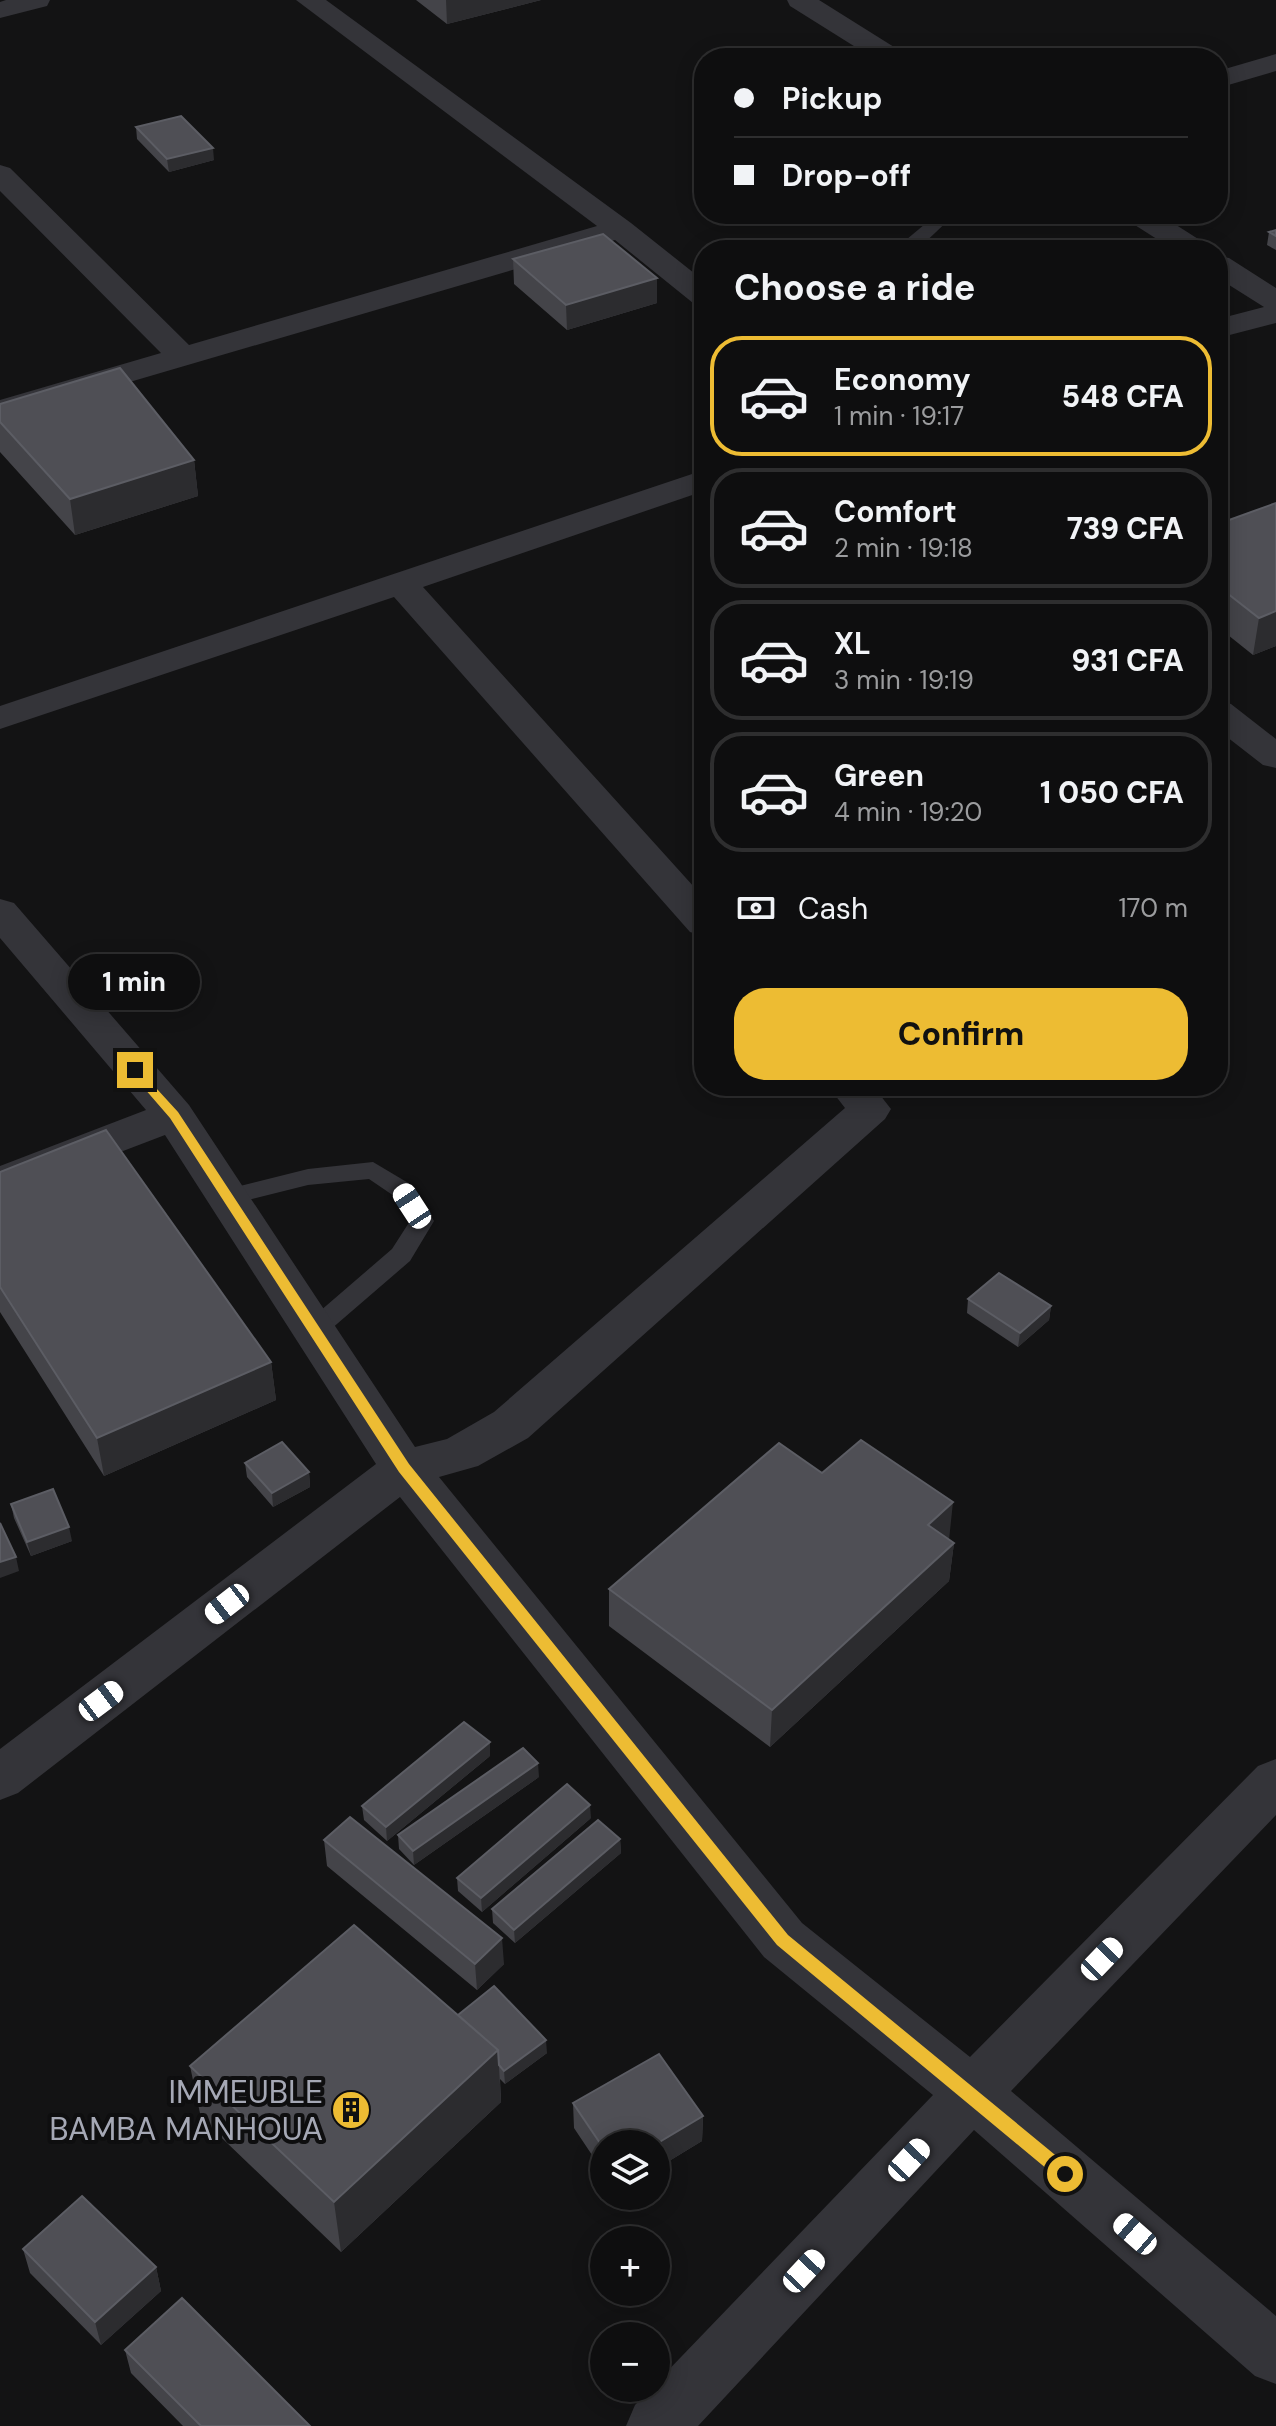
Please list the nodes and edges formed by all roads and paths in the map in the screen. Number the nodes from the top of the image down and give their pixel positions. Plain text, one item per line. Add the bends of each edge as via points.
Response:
1 (37, 0) edge
2 (309, 0) edge
3 (800, 0) edge
4 (0, 10) edge
5 (876, 48) edge
6 (1276, 62) edge
7 (1228, 77) edge
8 (0, 174) edge
9 (936, 224) edge
10 (1154, 224) edge
11 (620, 229) junction
12 (918, 240) edge
13 (1179, 240) edge
14 (1228, 271) edge
15 (694, 288) edge
16 (1276, 301) edge
17 (1276, 313) edge
18 (1228, 326) edge
19 (184, 358) junction
20 (0, 410) edge
21 (694, 483) edge
22 (400, 582) junction
23 (0, 718) edge
24 (1228, 720) edge
25 (1276, 757) edge
26 (0, 912) edge
27 (694, 912) edge
28 (858, 1096) edge
29 (174, 1115) junction
30 (0, 1183) edge
31 (228, 1197) junction
32 (314, 1330) junction
33 (404, 1468) junction
34 (0, 1778) edge
35 (1276, 1781) edge
36 (972, 2093) junction
37 (1276, 2355) edge
38 (657, 2426) edge

1 - 4 street
2 - 11 street
3 - 5 street
6 - 7 street
8 - 19 street
9 - 12 lane
10 - 13 street
11 - 15 street
11 - 19 street
14 - 16 street
17 - 18 street
19 - 20 street
21 - 22 street
22 - 23 street
22 - 27 street
24 - 25 street
26 - 29 street
28 - 33 street via 870,1109 511,1425 461,1453
29 - 30 street
29 - 31 street
31 - 32 street
31 - 32 lane via 308,1177 373,1170 402,1190 422,1221 401,1255
32 - 33 street
33 - 34 street
33 - 36 street via 783,1940
35 - 36 street
36 - 37 street
36 - 38 street

